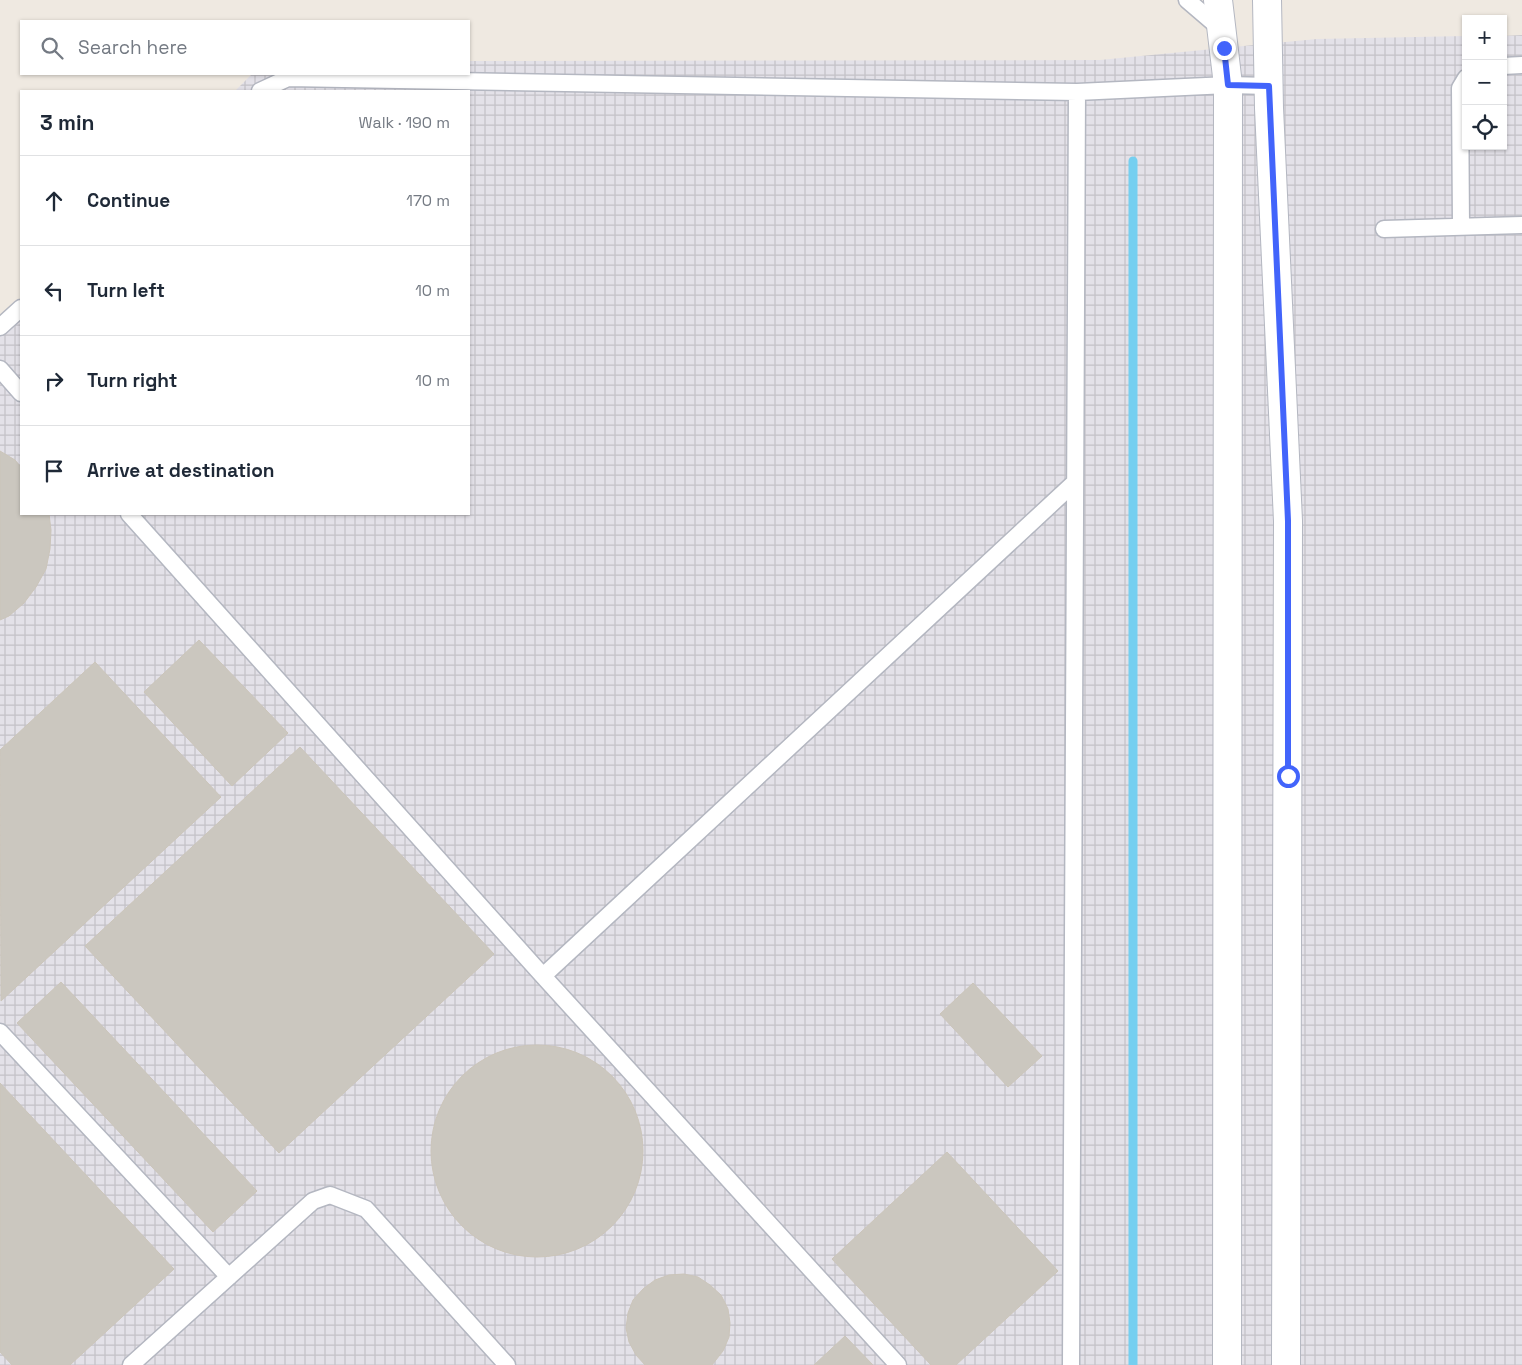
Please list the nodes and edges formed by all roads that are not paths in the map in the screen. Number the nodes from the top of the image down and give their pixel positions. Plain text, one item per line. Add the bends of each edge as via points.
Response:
1 (1187, 0) edge
2 (1218, 0) edge
3 (1267, 0) edge
4 (1222, 30) junction
5 (1522, 65) edge
6 (1507, 66) edge
7 (1228, 85) junction
8 (1462, 85) edge
9 (1269, 86) junction
10 (262, 90) edge
11 (1077, 92) junction
12 (1522, 225) edge
13 (1460, 226) junction
14 (1384, 229) dead end
15 (20, 309) edge
16 (0, 327) edge
17 (0, 370) edge
18 (20, 392) edge
19 (1075, 482) junction
20 (130, 515) edge
21 (543, 976) junction
22 (0, 1032) edge
23 (229, 1276) junction
24 (131, 1365) edge
25 (507, 1365) edge
26 (898, 1365) edge
27 (1071, 1365) edge
28 (1227, 1365) edge
29 (1286, 1365) edge

1 - 4 lane
2 - 4 street
3 - 9 street
4 - 7 street
5 - 6 lane
7 - 9 lane
7 - 11 lane
7 - 28 street
8 - 13 lane
9 - 29 street via 1288,521
10 - 11 lane via 288,78
11 - 19 lane
12 - 13 lane
13 - 14 lane
15 - 16 lane
17 - 18 lane
19 - 21 lane
19 - 27 lane
20 - 21 lane
21 - 26 lane
22 - 23 lane
23 - 24 lane
23 - 25 lane via 313,1201 330,1195 366,1209

